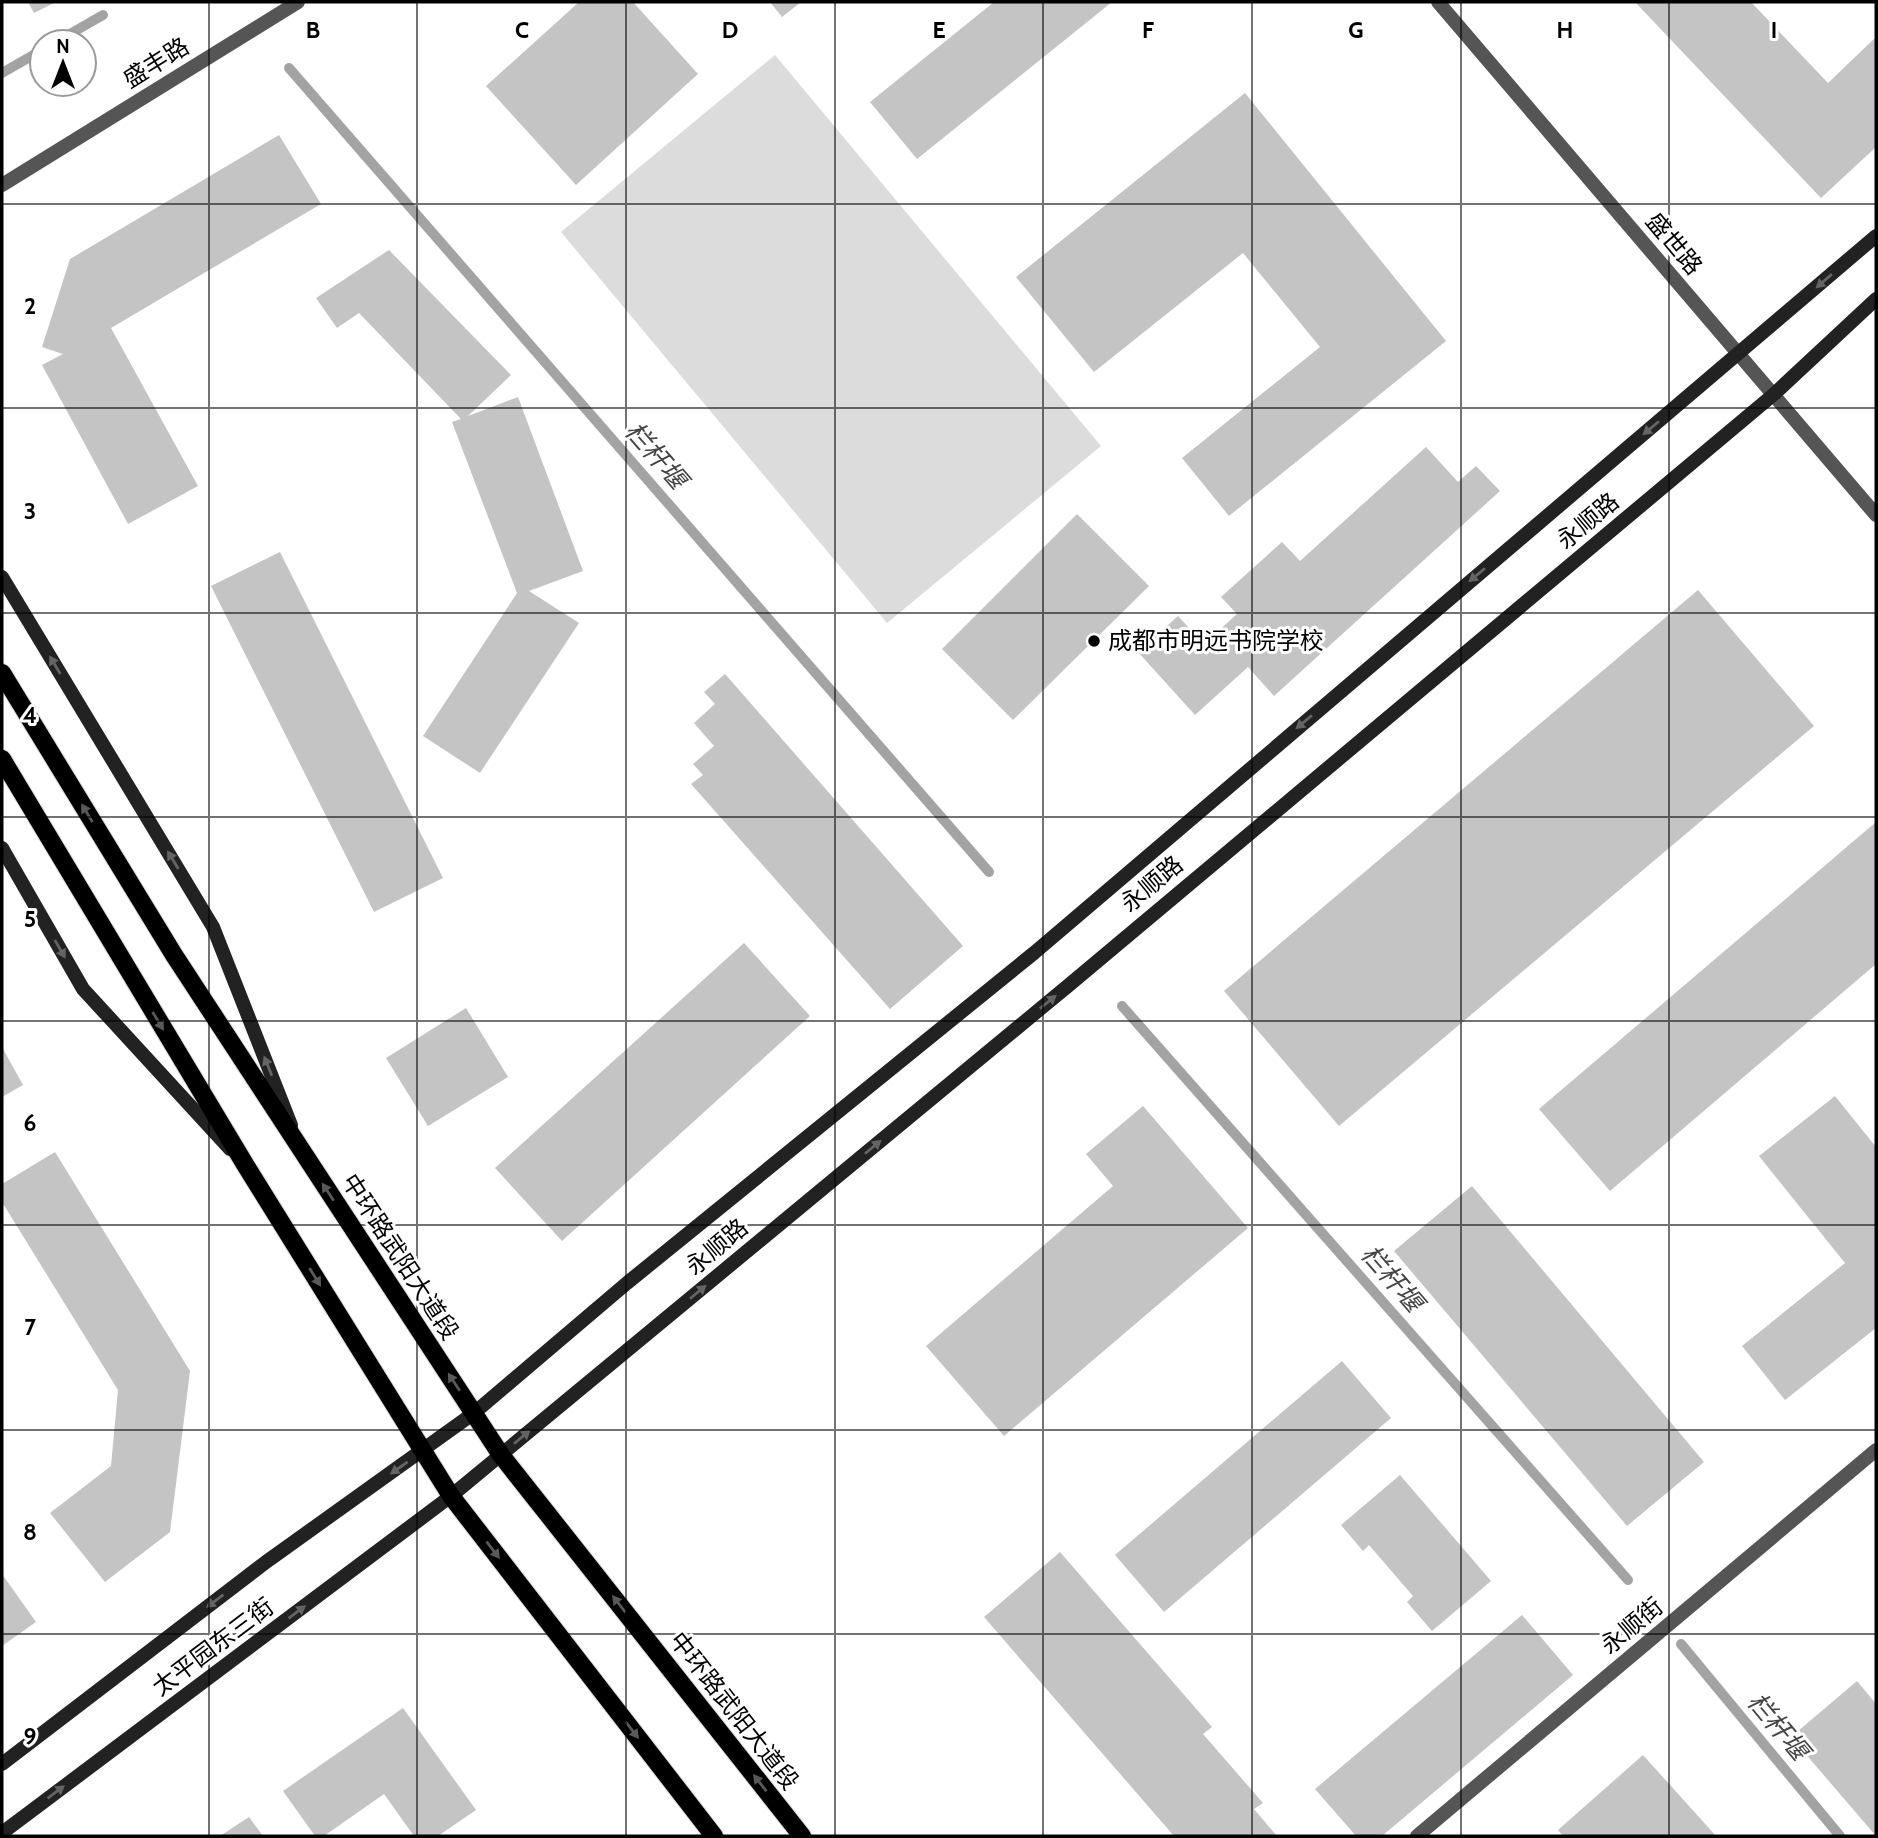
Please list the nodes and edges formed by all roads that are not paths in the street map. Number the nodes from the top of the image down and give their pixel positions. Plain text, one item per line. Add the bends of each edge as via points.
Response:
1 (298, 2) edge
2 (1438, 2) edge
3 (2, 186) edge
4 (1876, 236) edge
5 (1876, 299) edge
6 (1739, 354) junction
7 (1773, 395) junction
8 (1876, 515) edge
9 (2, 577) edge
10 (2, 673) edge
11 (2, 759) edge
12 (2, 848) edge
13 (302, 1152) junction
14 (246, 1167) junction
15 (474, 1413) junction
16 (1876, 1450) edge
17 (423, 1451) junction
18 (501, 1455) junction
19 (451, 1496) junction
20 (2, 1764) edge
21 (2, 1833) edge
22 (714, 1836) edge
23 (802, 1836) edge
24 (1417, 1836) edge

1 - 3 street, 盛丰路
2 - 6 street, 盛世路
4 -> 6 main road
5 - 7 main road, 永顺路
6 - 7 street, 盛世路
6 -> 15 main road via 1034,953
7 - 8 street, 盛世路
18 -> 7 main road, 永顺路
13 -> 9 main road via 213,928
13 -> 10 main road, 中环路武阳大道段 via 174,955
11 -> 14 main road
12 -> 14 main road via 83,989
15 -> 13 main road, 中环路武阳大道段
14 -> 17 main road
15 - 17 main road
15 - 18 main road, 中环路武阳大道段
16 - 24 street, 永顺街
17 - 19 main road
17 -> 20 main road via 266,1562
18 - 19 main road, 永顺路
23 -> 18 main road, 中环路武阳大道段
21 -> 19 main road, 太平园东三街
19 -> 22 main road

